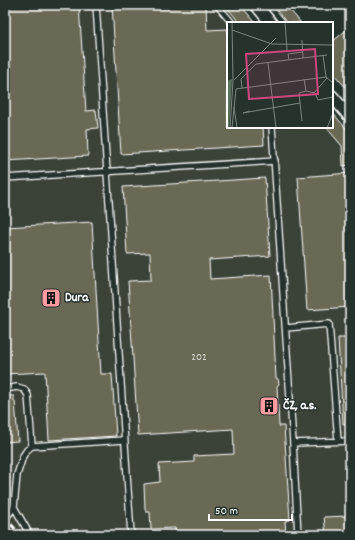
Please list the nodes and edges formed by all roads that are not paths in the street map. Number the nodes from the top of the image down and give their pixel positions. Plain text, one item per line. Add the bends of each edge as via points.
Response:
1 (96, 5) edge
2 (217, 5) edge
3 (256, 5) edge
4 (231, 22) edge
5 (270, 22) edge
6 (333, 97) edge
7 (350, 118) edge
8 (272, 128) edge
9 (274, 161) junction
10 (107, 172) junction
11 (5, 178) edge
12 (286, 328) junction
13 (5, 388) edge
14 (124, 440) junction
15 (338, 441) junction
16 (350, 441) edge
17 (293, 443) junction
18 (32, 446) junction
19 (14, 507) junction
20 (5, 517) edge
21 (30, 535) edge
22 (131, 535) edge
23 (298, 535) edge

1 - 10 lane
2 - 4 lane
3 - 5 street
6 - 7 street
8 - 9 lane
9 - 10 lane
9 - 12 lane
10 - 11 lane
10 - 14 lane
12 - 15 lane via 328,324
12 - 17 lane
13 - 18 lane via 24,389 28,395
14 - 18 lane
14 - 22 lane
15 - 16 lane
15 - 17 lane
17 - 23 lane
18 - 19 lane via 26,450 17,475
19 - 20 lane
19 - 21 lane

